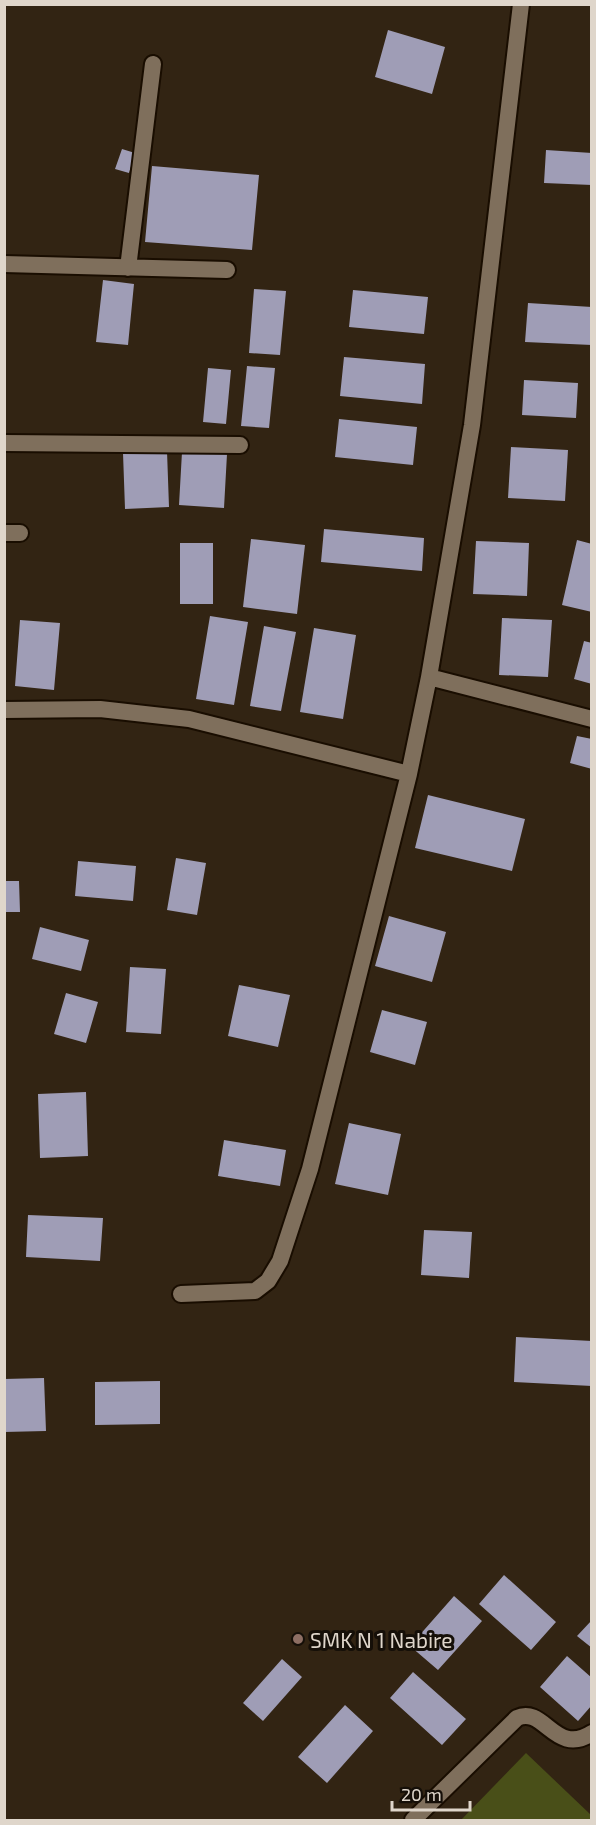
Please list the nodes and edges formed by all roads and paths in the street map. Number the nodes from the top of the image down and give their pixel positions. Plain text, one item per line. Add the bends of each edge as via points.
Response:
1 (521, 4) edge
2 (153, 64) dead end
3 (4, 264) edge
4 (128, 268) junction
5 (227, 270) dead end
6 (4, 443) edge
7 (240, 445) dead end
8 (429, 677) junction
9 (4, 710) edge
10 (591, 719) edge
11 (409, 774) junction
12 (181, 1294) dead end
13 (591, 1733) edge
14 (413, 1821) edge

1 - 8 street via 481,360
2 - 4 street
3 - 4 street
4 - 5 street
6 - 7 street
8 - 10 street
8 - 11 street
9 - 11 street via 100,709 189,719
11 - 12 street via 310,1169 280,1261 268,1281 255,1291
13 - 14 street via 572,1742 532,1718 517,1718

